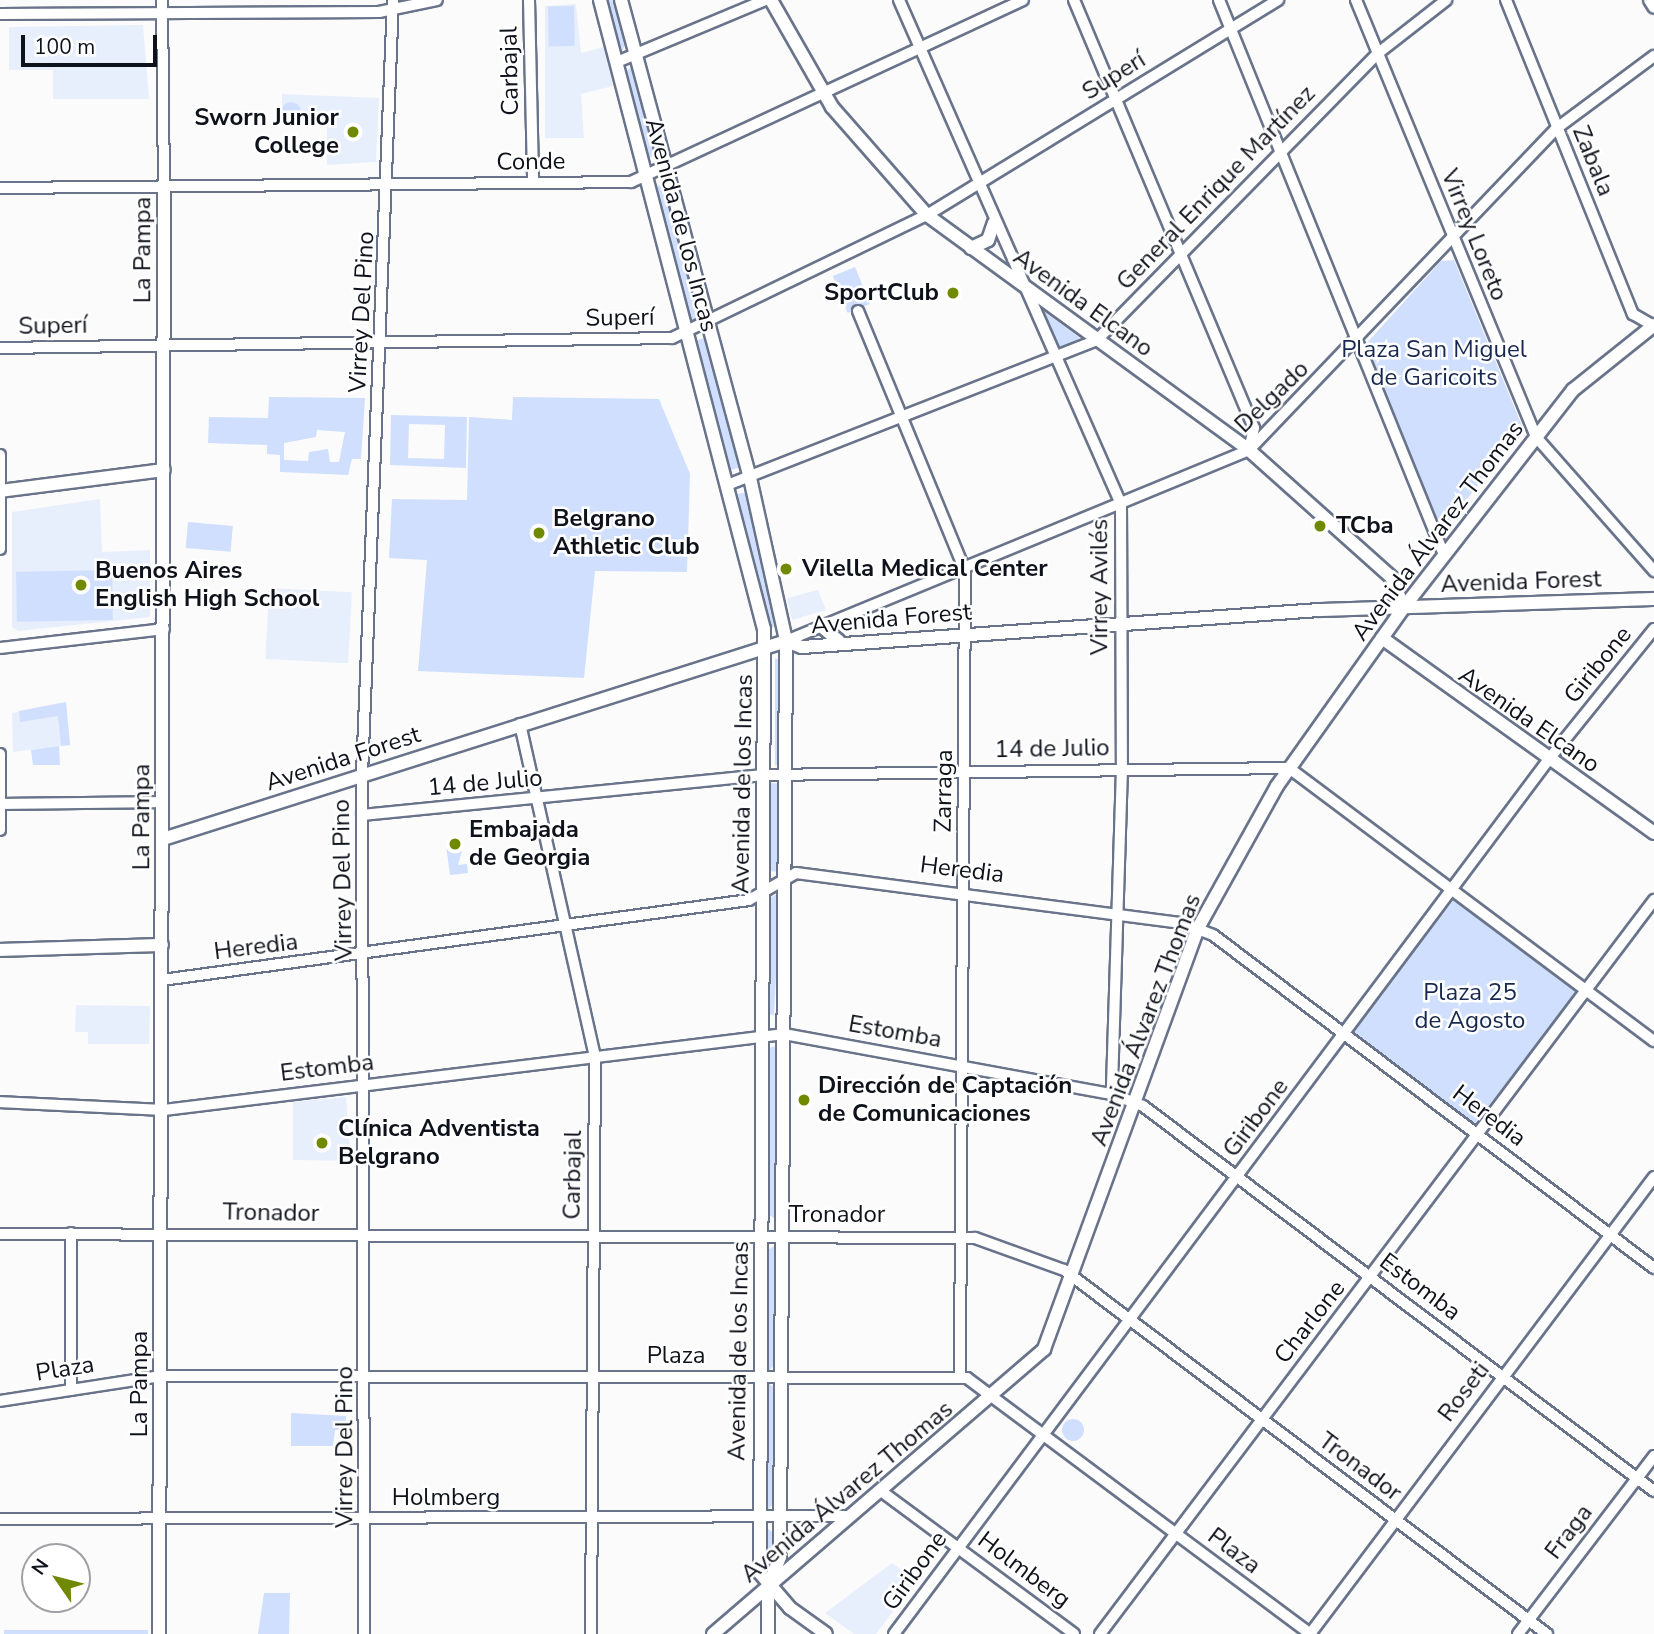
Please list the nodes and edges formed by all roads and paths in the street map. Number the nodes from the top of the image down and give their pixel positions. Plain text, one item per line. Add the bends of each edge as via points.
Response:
1 (162, 0) edge
2 (393, 0) edge
3 (437, 0) edge
4 (529, 0) edge
5 (600, 0) edge
6 (621, 0) edge
7 (765, 0) edge
8 (771, 0) edge
9 (899, 0) edge
10 (1023, 0) edge
11 (1074, 0) edge
12 (1219, 0) edge
13 (1278, 0) edge
14 (1356, 0) edge
15 (1446, 0) edge
16 (1506, 0) edge
17 (1649, 0) edge
18 (1654, 8) edge
19 (392, 11) junction
20 (162, 12) junction
21 (0, 14) edge
22 (1230, 29) junction
23 (919, 49) junction
24 (637, 54) junction
25 (1377, 54) junction
26 (1654, 56) edge
27 (617, 62) junction
28 (823, 95) junction
29 (1115, 99) junction
30 (1557, 128) junction
31 (1283, 150) junction
32 (666, 166) junction
33 (646, 177) junction
34 (533, 183) junction
35 (389, 185) junction
36 (977, 185) junction
37 (164, 187) junction
38 (0, 188) edge
39 (927, 215) junction
40 (994, 223) junction
41 (1453, 240) junction
42 (971, 248) junction
43 (1179, 254) junction
44 (1020, 283) junction
45 (858, 311) dead end
46 (707, 325) junction
47 (1654, 325) edge
48 (687, 334) junction
49 (1097, 340) junction
50 (381, 341) junction
51 (1356, 343) junction
52 (163, 345) junction
53 (0, 348) edge
54 (1055, 359) junction
55 (901, 420) junction
56 (1536, 437) junction
57 (1249, 450) junction
58 (0, 455) edge
59 (164, 470) junction
60 (750, 478) junction
61 (727, 485) junction
62 (0, 491) edge
63 (1121, 504) junction
64 (0, 549) edge
65 (1444, 555) junction
66 (965, 571) junction
67 (1654, 571) edge
68 (1654, 599) edge
69 (1404, 607) junction
70 (1121, 622) junction
71 (821, 626) junction
72 (164, 629) junction
73 (1654, 629) edge
74 (966, 634) junction
75 (1382, 638) junction
76 (786, 641) junction
77 (839, 641) junction
78 (766, 646) junction
79 (0, 648) edge
80 (520, 724) junction
81 (0, 754) edge
82 (1549, 759) junction
83 (1122, 768) junction
84 (1289, 768) junction
85 (966, 772) junction
86 (362, 775) junction
87 (766, 775) junction
88 (788, 775) junction
89 (542, 799) junction
90 (163, 802) junction
91 (0, 804) edge
92 (362, 815) junction
93 (0, 831) edge
94 (1654, 833) edge
95 (163, 839) junction
96 (788, 877) junction
97 (964, 890) junction
98 (1455, 890) junction
99 (764, 891) junction
100 (1654, 900) edge
101 (1116, 913) junction
102 (568, 923) junction
103 (1198, 928) junction
104 (162, 945) junction
105 (0, 950) edge
106 (366, 954) junction
107 (162, 980) junction
108 (1587, 990) junction
109 (784, 1034) junction
110 (1345, 1034) junction
111 (761, 1035) junction
112 (1654, 1041) edge
113 (595, 1056) junction
114 (961, 1065) junction
115 (364, 1085) junction
116 (1112, 1094) junction
117 (0, 1102) edge
118 (1136, 1102) junction
119 (164, 1110) junction
120 (1479, 1134) junction
121 (1654, 1177) edge
122 (1238, 1178) junction
123 (71, 1233) junction
124 (163, 1233) junction
125 (0, 1234) edge
126 (366, 1235) junction
127 (593, 1235) junction
128 (1610, 1235) junction
129 (761, 1236) junction
130 (784, 1236) junction
131 (961, 1236) junction
132 (1654, 1268) edge
133 (1372, 1276) junction
134 (1073, 1277) junction
135 (1128, 1318) junction
136 (366, 1375) junction
137 (161, 1376) junction
138 (1503, 1376) junction
139 (596, 1377) junction
140 (760, 1377) junction
141 (780, 1377) junction
142 (960, 1377) junction
143 (71, 1390) junction
144 (995, 1395) junction
145 (0, 1401) edge
146 (1262, 1419) junction
147 (1043, 1433) junction
148 (1654, 1456) edge
149 (1637, 1478) junction
150 (881, 1491) junction
151 (1654, 1491) edge
152 (851, 1516) junction
153 (759, 1517) junction
154 (779, 1517) junction
155 (160, 1518) junction
156 (592, 1518) junction
157 (0, 1519) edge
158 (366, 1520) junction
159 (1395, 1520) junction
160 (1176, 1534) junction
161 (958, 1546) junction
162 (768, 1586) junction
163 (1529, 1620) junction
164 (159, 1634) edge
165 (365, 1634) edge
166 (591, 1634) edge
167 (713, 1634) edge
168 (768, 1634) edge
169 (826, 1634) edge
170 (894, 1634) edge
171 (1074, 1634) edge
172 (1100, 1634) edge
173 (1311, 1634) edge
174 (1518, 1634) edge
175 (1547, 1634) edge

1 - 20 street, La Pampa
2 - 19 street, Virrey Del Pino
3 - 19 street
4 - 34 street, Carbajal
5 - 27 main road, Avenida de los Incas
6 - 24 main road, Avenida de los Incas
7 - 24 street
8 - 28 main road, Avenida Elcano
9 - 23 street, Virrey Avilés
10 - 23 street, Conde
11 - 29 street
12 - 22 street
13 - 22 street, Superí
14 - 25 street, Virrey Loreto
15 - 25 street, General Enrique Martínez
16 - 30 street, Zabala
17 - 18 street
19 - 20 street
19 - 35 street, Virrey Del Pino
20 - 21 street
20 - 37 street, La Pampa
22 - 29 street, Superí
22 - 31 street
23 - 28 street, Conde
23 - 36 street, Virrey Avilés
24 - 27 street
24 - 32 main road, Avenida de los Incas
25 - 31 street, General Enrique Martínez
25 - 41 street, Virrey Loreto
26 - 30 street, Delgado
27 - 33 main road, Avenida de los Incas
28 - 32 street, Conde
28 - 39 main road, Avenida Elcano
29 - 36 street, Superí
29 - 43 street
30 - 41 street, Delgado
30 - 47 street, Zabala via 1633,314
31 - 43 street, General Enrique Martínez
31 - 51 street
32 - 33 street, Conde
32 - 46 main road, Avenida de los Incas
33 - 34 street, Conde
33 - 48 main road, Avenida de los Incas
34 - 35 street, Conde
35 - 37 street, Conde
35 - 50 street, Virrey Del Pino
36 - 39 street, Superí
36 - 40 street, Virrey Avilés
37 - 38 street, Conde
37 - 52 main road, La Pampa
39 - 42 main road, Avenida Elcano
39 - 46 street, Superí
40 - 42 main road via 988,240
40 - 44 street, Virrey Avilés
41 - 51 street, Delgado
41 - 56 street, Virrey Loreto
42 - 44 main road, Avenida Elcano
43 - 49 street, General Enrique Martínez
43 - 57 street via 1254,428
44 - 49 main road, Avenida Elcano
44 - 54 street, Virrey Avilés
45 - 55 street, Zarraga
46 - 48 street, Superí
46 - 60 main road, Avenida de los Incas
47 - 56 main road, Avenida Álvarez Thomas via 1587,375
48 - 50 street, Superí
48 - 61 main road, Avenida de los Incas
49 - 54 street, General Enrique Martínez
49 - 57 main road, Avenida Elcano
50 - 52 street, Superí
50 - 86 street, Virrey Del Pino
51 - 57 street, Delgado
51 - 65 street
52 - 53 street, Superí
52 - 59 main road, La Pampa
54 - 55 street, General Enrique Martínez
54 - 63 street, Virrey Avilés
55 - 60 street, General Enrique Martínez
55 - 66 street, Zarraga
56 - 65 main road, Avenida Álvarez Thomas
56 - 67 street, Virrey Loreto
57 - 63 street, Delgado
57 - 69 main road, Avenida Elcano via 1391,577
58 - 62 street
59 - 62 main road
59 - 72 main road, La Pampa
60 - 61 street, General Enrique Martínez
60 - 76 main road, Avenida de los Incas
61 - 78 main road, Avenida de los Incas
62 - 64 street
63 - 66 street, Delgado
63 - 70 street, Virrey Avilés
65 - 69 main road, Avenida Álvarez Thomas
66 - 71 street, Delgado
66 - 74 street, Zarraga
68 - 69 main road, Avenida Forest
69 - 70 main road, Avenida Forest
69 - 75 main road, Avenida Álvarez Thomas
70 - 74 main road, Avenida Forest
70 - 83 street, Virrey Avilés
71 - 76 street, Delgado
71 - 77 main road
72 - 79 street
72 - 90 main road, La Pampa
73 - 82 street, Giribone
74 - 77 main road, Avenida Forest
74 - 85 street, Zarraga
75 - 82 main road, Avenida Elcano
75 - 84 main road, Avenida Álvarez Thomas
76 - 77 main road, Avenida Forest via 803,647
76 - 78 main road, Avenida Forest
76 - 88 main road, Avenida de los Incas
78 - 80 main road, Avenida Forest
78 - 87 main road, Avenida de los Incas
80 - 86 main road, Avenida Forest
80 - 89 street, Carbajal
81 - 91 street
82 - 94 main road, Avenida Elcano
82 - 98 street, Giribone
83 - 84 street, 14 de Julio
83 - 85 street, 14 de Julio
83 - 101 street, Virrey Avilés
84 - 98 street
84 - 103 main road, Avenida Álvarez Thomas
85 - 88 street, 14 de Julio
85 - 97 street, Zarraga
86 - 92 street, Virrey Del Pino
86 - 95 main road, Avenida Forest
87 - 88 street, 14 de Julio
87 - 89 street, 14 de Julio
87 - 99 main road, Avenida de los Incas
88 - 96 main road, Avenida de los Incas
89 - 92 street, 14 de Julio
89 - 102 street, Carbajal
90 - 91 street
90 - 95 main road, La Pampa
91 - 93 street
92 - 106 street, Virrey Del Pino
95 - 104 main road, La Pampa
96 - 97 street, Heredia
96 - 99 street, Heredia
96 - 109 main road, Avenida de los Incas
97 - 101 street, Heredia
97 - 114 street, Zarraga
98 - 108 street
98 - 110 street, Giribone
99 - 102 street, Heredia via 749,900
99 - 111 main road, Avenida de los Incas
100 - 108 street, Charlone
101 - 103 street, Heredia
101 - 116 street, Virrey Avilés
102 - 106 street, Heredia
102 - 113 street, Carbajal
103 - 110 street, Heredia
103 - 118 main road, Avenida Álvarez Thomas
104 - 105 main road
104 - 107 main road, La Pampa
106 - 107 street, Heredia
106 - 115 street, Virrey Del Pino
107 - 119 main road, La Pampa
108 - 112 street
108 - 120 street, Charlone
109 - 111 street, Estomba
109 - 114 street, Estomba
109 - 130 main road, Avenida de los Incas
110 - 120 street, Heredia
110 - 122 street, Giribone
111 - 113 street, Estomba
111 - 129 main road, Avenida de los Incas
113 - 115 street, Estomba
113 - 127 street, Carbajal
114 - 116 street, Estomba
114 - 131 street, Zarraga
115 - 119 street, Estomba
115 - 126 street, Virrey Del Pino
116 - 118 street, Estomba
117 - 119 street, Estomba
118 - 122 street, Estomba
118 - 134 main road, Avenida Álvarez Thomas
119 - 124 main road, La Pampa
120 - 128 street, Heredia
120 - 133 street, Charlone
121 - 128 street, Roseti
122 - 133 street, Estomba
122 - 135 street, Giribone
123 - 124 street, Tronador
123 - 125 street, Tronador
123 - 143 street
124 - 126 street, Tronador
124 - 137 main road, La Pampa
126 - 127 street, Tronador
126 - 136 street, Virrey Del Pino
127 - 129 street, Tronador
127 - 139 street, Carbajal
128 - 132 street, Heredia
128 - 138 street, Roseti
129 - 130 street, Tronador
129 - 140 main road, Avenida de los Incas
130 - 131 street, Tronador
130 - 141 main road, Avenida de los Incas
131 - 134 street, Tronador via 1049,1261
131 - 142 street, Zarraga
133 - 138 street, Estomba
133 - 146 street, Charlone
134 - 135 street, Tronador
134 - 144 main road, Avenida Álvarez Thomas via 1044,1349
135 - 146 street, Tronador
135 - 147 street, Giribone
136 - 137 street, Plaza
136 - 139 street, Plaza
136 - 158 street, Virrey Del Pino
137 - 143 street, Plaza
137 - 155 main road, La Pampa
138 - 149 street, Estomba
138 - 159 street, Roseti
139 - 140 street, Plaza
139 - 156 street, Carbajal
140 - 141 street, Plaza
140 - 153 main road, Avenida de los Incas
141 - 142 street, Plaza
141 - 154 main road, Avenida de los Incas
142 - 144 street, Plaza
143 - 145 street, Plaza
144 - 147 street, Plaza
144 - 150 main road, Avenida Álvarez Thomas
146 - 159 street, Tronador
146 - 160 street, Charlone
147 - 160 street, Plaza
147 - 161 street, Giribone
148 - 149 street, Fraga
149 - 151 street, Estomba
149 - 163 street, Fraga
150 - 152 main road, Avenida Álvarez Thomas
150 - 161 street, Holmberg
152 - 154 street, Holmberg
152 - 162 main road, Avenida Álvarez Thomas
153 - 154 street, Holmberg
153 - 156 street, Holmberg
153 - 162 main road, Avenida de los Incas via 760,1573
154 - 162 main road, Avenida de los Incas via 779,1557
155 - 157 street, Holmberg
155 - 158 street, Holmberg
155 - 164 main road, La Pampa
156 - 158 street, Holmberg
156 - 166 street, Carbajal
158 - 165 street, Virrey Del Pino
159 - 163 street, Tronador
159 - 173 street, Roseti
160 - 172 street, Charlone
160 - 173 street, Plaza
161 - 170 street, Giribone
161 - 171 street, Holmberg
162 - 167 main road, Avenida Álvarez Thomas
162 - 168 main road, Avenida de los Incas
162 - 169 main road
163 - 174 street, Fraga
163 - 175 street, Tronador

